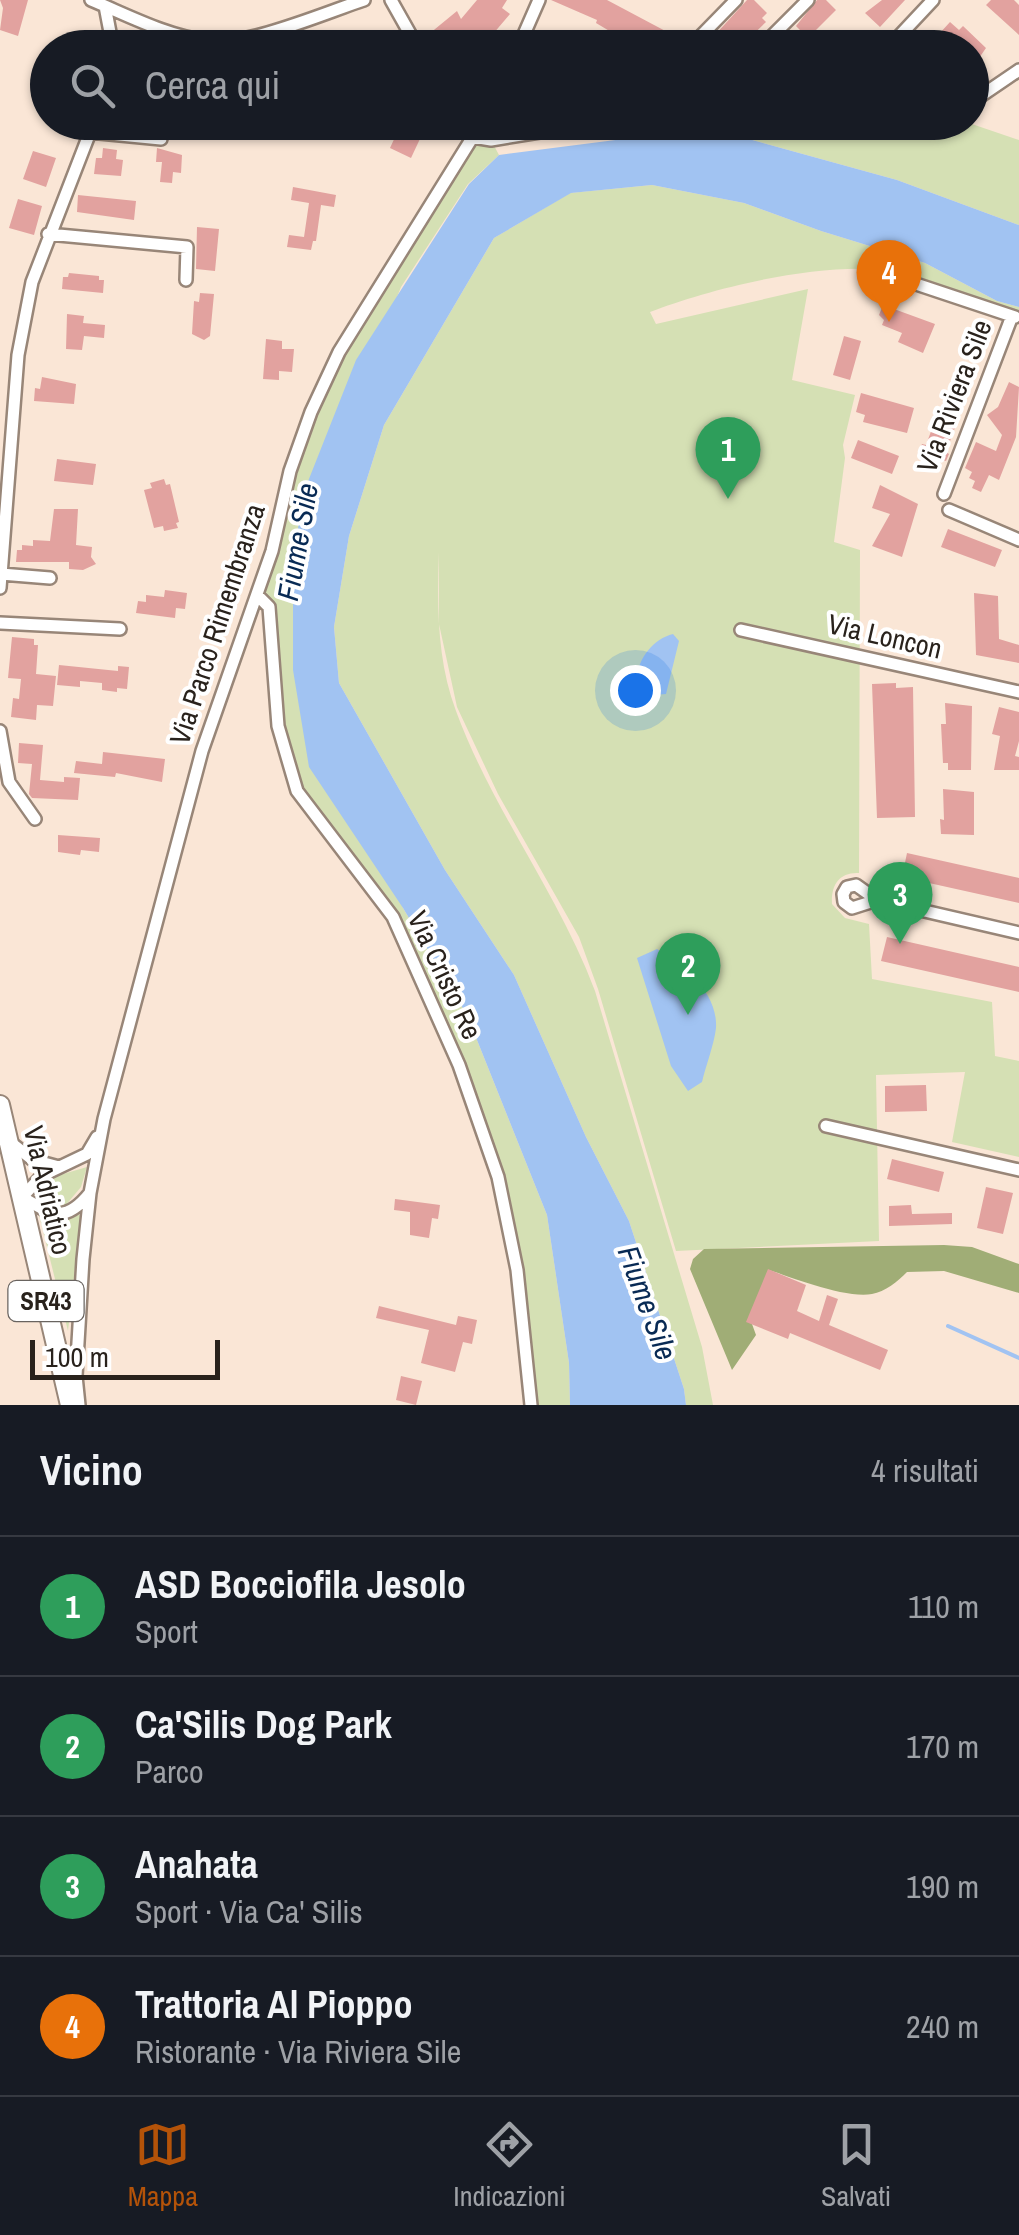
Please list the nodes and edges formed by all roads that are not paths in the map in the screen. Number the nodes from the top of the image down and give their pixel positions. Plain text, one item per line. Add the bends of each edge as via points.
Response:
1 (91, 0) edge
2 (364, 0) edge
3 (391, 0) edge
4 (540, 0) edge
5 (736, 0) edge
6 (808, 0) edge
7 (933, 0) edge
8 (105, 6) junction
9 (110, 30) edge
10 (176, 30) edge
11 (269, 30) edge
12 (408, 30) edge
13 (526, 30) edge
14 (707, 30) edge
15 (778, 30) edge
16 (905, 30) edge
17 (1019, 70) edge
18 (989, 90) edge
19 (86, 140) edge
20 (471, 140) edge
21 (48, 234) junction
22 (186, 280) dead end
23 (882, 292) dead end
24 (1015, 317) edge
25 (944, 494) dead end
26 (949, 510) dead end
27 (1019, 540) edge
28 (1, 574) edge
29 (50, 578) dead end
30 (0, 588) edge
31 (257, 595) junction
32 (0, 623) edge
33 (120, 630) dead end
34 (741, 630) dead end
35 (1019, 692) edge
36 (0, 731) edge
37 (36, 819) dead end
38 (877, 900) dead end
39 (1019, 933) edge
40 (0, 1105) edge
41 (104, 1119) junction
42 (826, 1126) dead end
43 (8, 1140) junction
44 (59, 1166) junction
45 (1019, 1170) edge
46 (90, 1193) junction
47 (22, 1197) junction
48 (70, 1405) edge
49 (79, 1405) edge
50 (531, 1405) edge

1 - 8 street
2 - 11 street
3 - 12 street
4 - 13 street
5 - 14 street
6 - 15 street
7 - 16 street
8 - 9 street
8 - 10 street
17 - 18 street
19 - 21 street
20 - 31 street, Via Parco Rimembranza via 339,352 314,405
21 - 22 street via 186,247
21 - 28 street via 18,355
23 - 24 street, Via Riviera Sile via 892,276
24 - 25 street, Via Riviera Sile
26 - 27 street
28 - 29 street
28 - 30 street
31 - 41 street, Via Parco Rimembranza via 202,752
31 - 50 street, Via Cristo Re via 269,607 278,726 297,791 392,917 460,1065 498,1176 518,1270
32 - 33 street
34 - 35 street, Via Loncon
36 - 37 street via 9,782
38 - 39 street
40 - 43 main road, Via Adriatico / SR43
41 - 44 street, Via Parco Rimembranza via 86,1154
41 - 46 street, Via Parco Rimembranza
42 - 45 street
43 - 44 street via 33,1160
43 - 47 main road, Via Adriatico / SR43
44 - 47 street, Via Parco Rimembranza
46 - 47 street via 61,1214
46 - 49 street, Via Parco Rimembranza
47 - 48 main road, Via Adriatico / SR43

